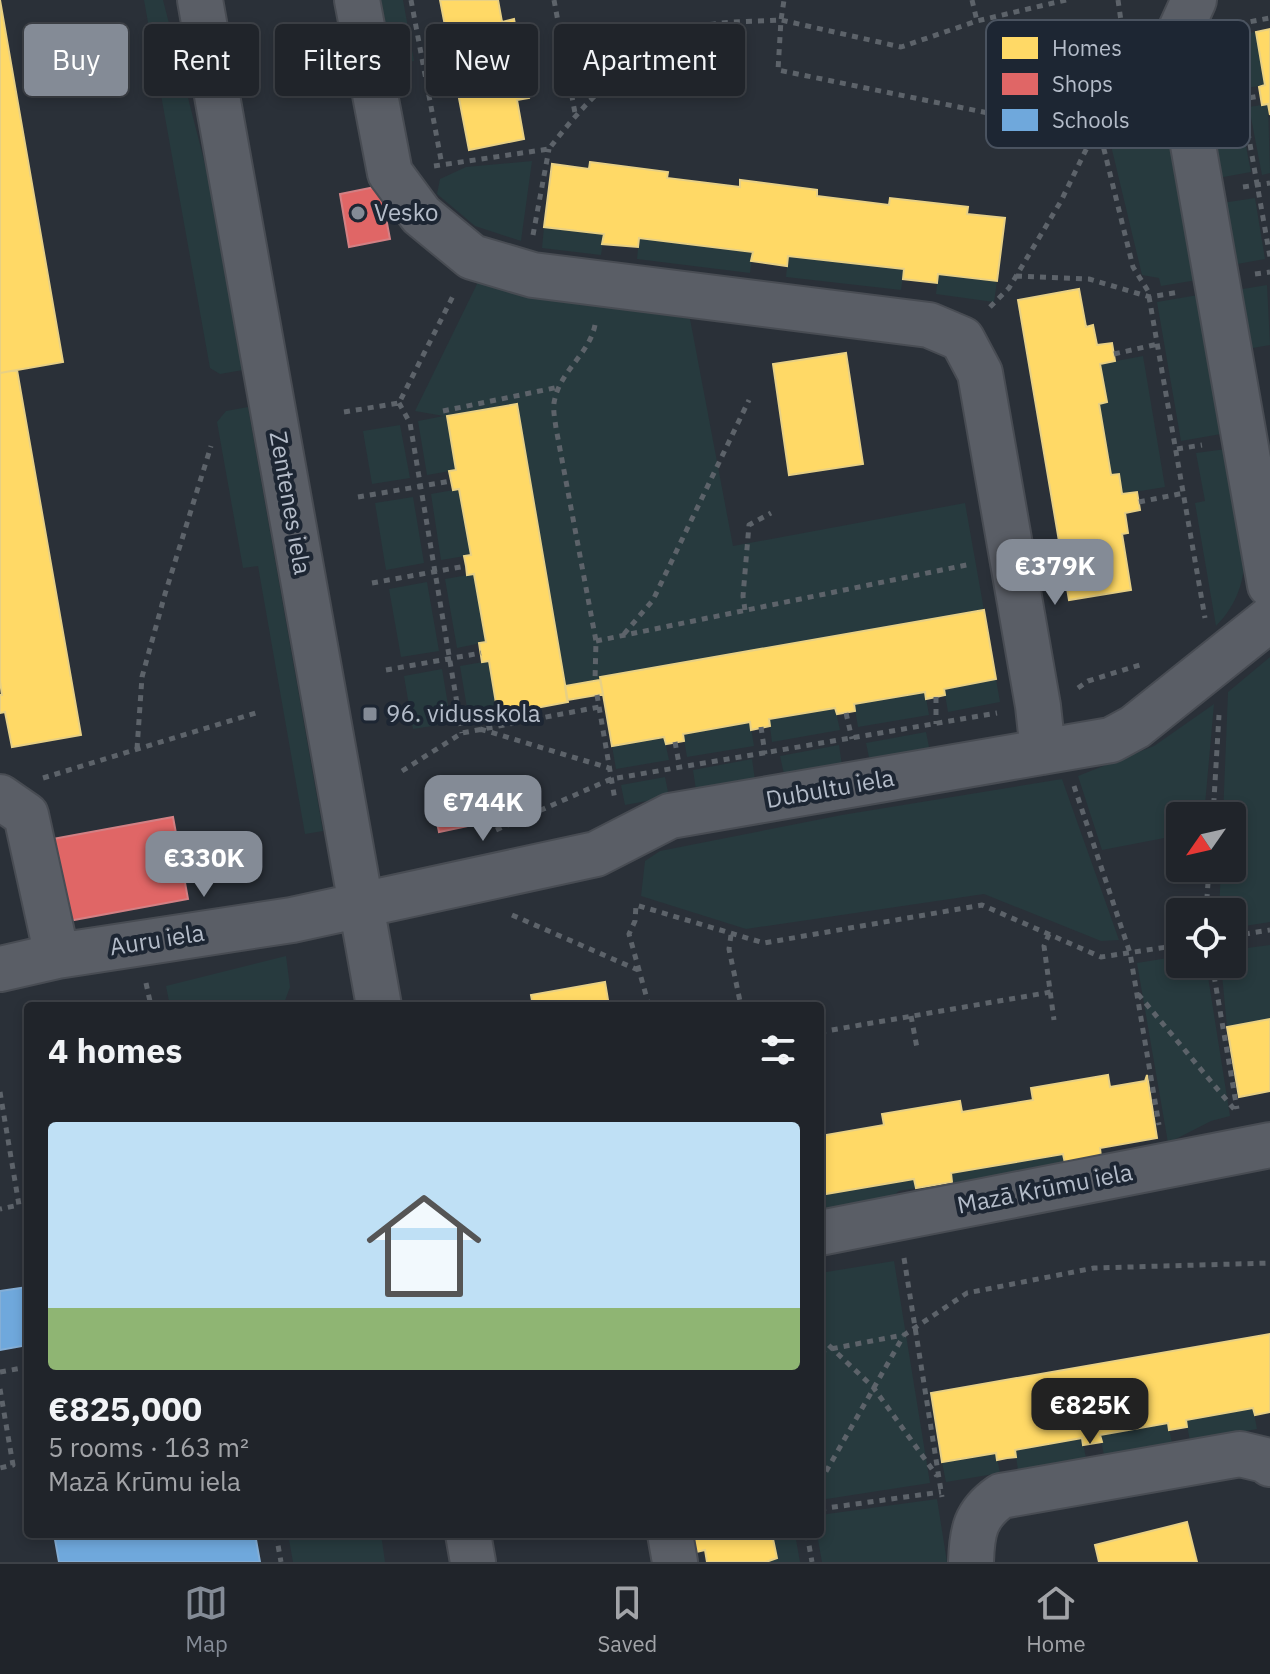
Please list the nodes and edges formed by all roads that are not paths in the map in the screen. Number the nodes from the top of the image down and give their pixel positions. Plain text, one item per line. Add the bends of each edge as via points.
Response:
1 (200, 0) edge
2 (357, 0) edge
3 (1194, 0) edge
4 (1185, 20) edge
5 (1194, 148) edge
6 (1270, 585) edge
7 (1270, 619) edge
8 (1052, 751) junction
9 (2, 797) edge
10 (362, 905) junction
11 (57, 956) junction
12 (0, 969) edge
13 (378, 1002) edge
14 (1258, 1141) edge
15 (824, 1232) edge
16 (1270, 1464) edge
17 (469, 1538) edge
18 (671, 1538) edge
19 (473, 1562) edge
20 (675, 1562) edge
21 (971, 1562) edge

1 - 10 street, Zentenes iela
2 - 8 street via 390,173 421,215 472,257 533,275 929,325 962,339 980,373 1038,706
3 - 4 street
5 - 6 street
7 - 8 street, Dubultu iela via 1123,735
8 - 10 street, Dubultu iela via 670,816 596,854
9 - 11 street via 26,815
10 - 11 street, Auru iela
10 - 13 street, Zentenes iela
11 - 12 street, Auru iela
14 - 15 street, Mazā Krūmu iela via 1165,1165
16 - 21 street via 1240,1454 1001,1496 977,1522
17 - 19 street
18 - 20 street

